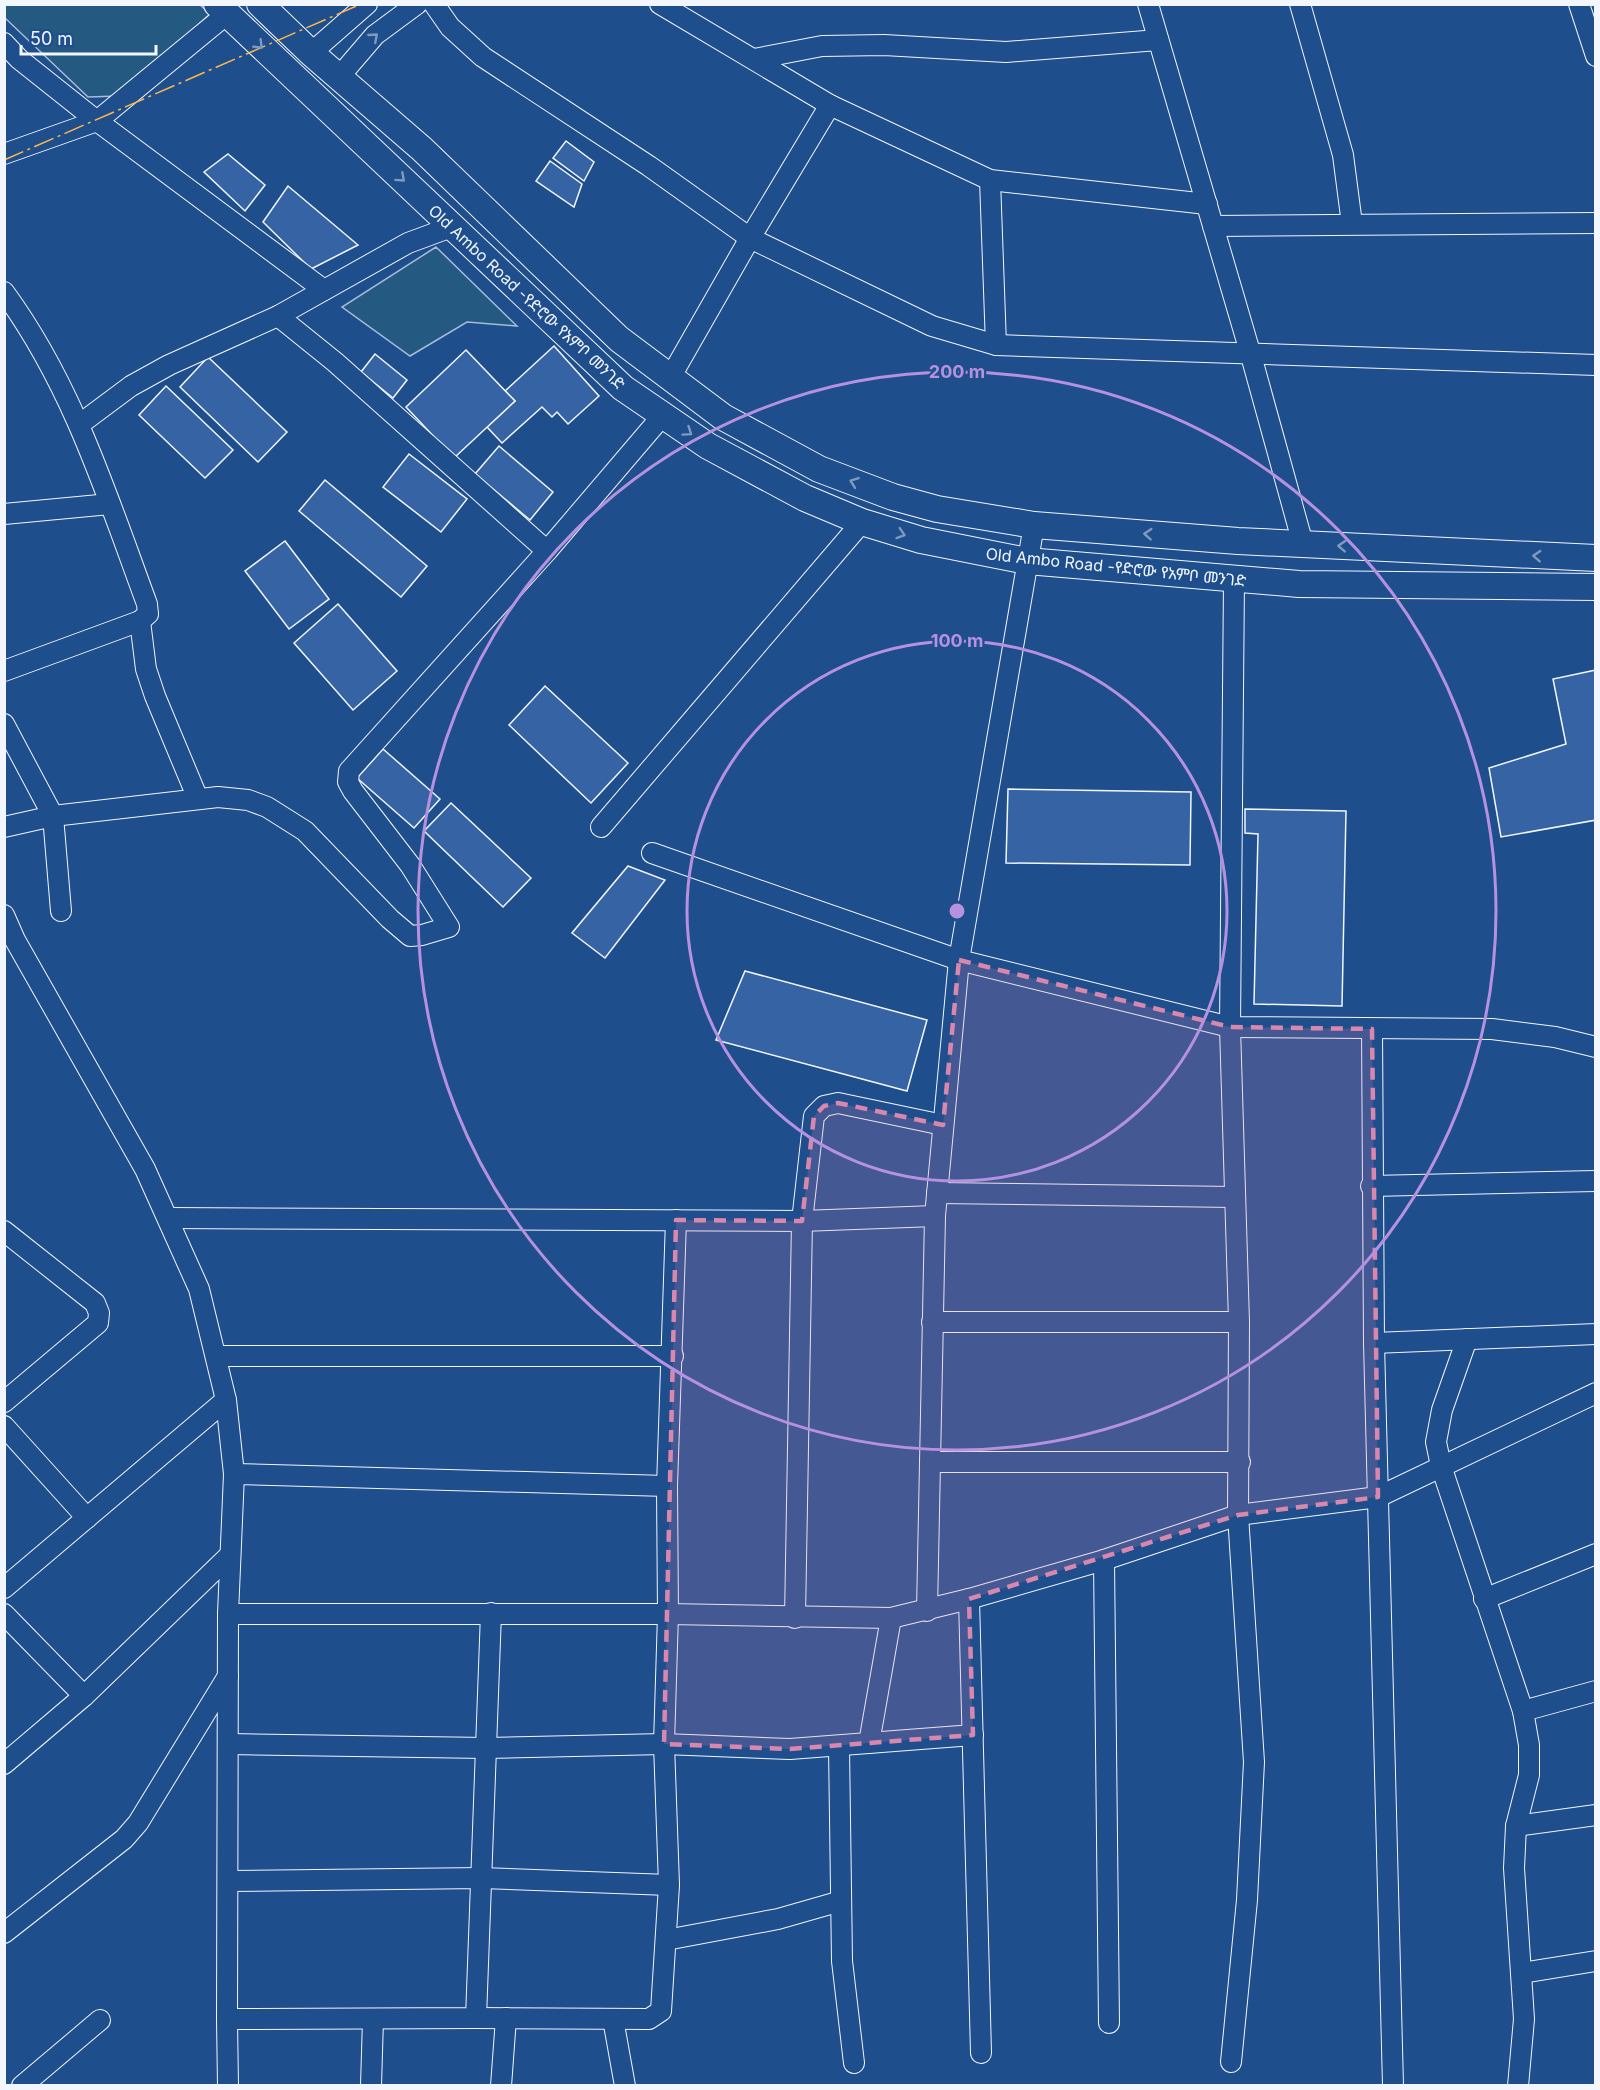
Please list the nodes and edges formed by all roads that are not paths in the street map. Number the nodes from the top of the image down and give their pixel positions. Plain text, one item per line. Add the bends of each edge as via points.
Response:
1 (260, 4) edge
2 (367, 4) edge
3 (417, 4) edge
4 (434, 4) edge
5 (660, 4) edge
6 (1148, 4) edge
7 (1300, 4) edge
8 (1579, 4) edge
9 (222, 9) edge
10 (1158, 40) junction
11 (4, 43) edge
12 (310, 53) junction
13 (1596, 56) edge
14 (754, 59) junction
15 (339, 77) junction
16 (830, 105) junction
17 (98, 121) junction
18 (4, 154) edge
19 (990, 180) junction
20 (1207, 204) junction
21 (1596, 223) edge
22 (1352, 225) junction
23 (454, 226) junction
24 (1213, 226) junction
25 (750, 238) junction
26 (324, 290) junction
27 (4, 292) edge
28 (278, 316) junction
29 (996, 345) junction
30 (1250, 352) junction
31 (1596, 365) edge
32 (670, 378) junction
33 (663, 415) junction
34 (80, 424) junction
35 (110, 504) junction
36 (4, 514) edge
37 (862, 522) junction
38 (1034, 525) junction
39 (1303, 544) junction
40 (547, 551) junction
41 (1596, 558) edge
42 (1027, 561) junction
43 (1234, 580) junction
44 (1596, 587) edge
45 (140, 621) junction
46 (4, 671) edge
47 (4, 724) edge
48 (198, 799) junction
49 (52, 816) junction
50 (4, 826) edge
51 (601, 827) dead end
52 (652, 853) dead end
53 (61, 911) dead end
54 (4, 915) edge
55 (959, 960) junction
56 (1230, 1027) junction
57 (1372, 1029) junction
58 (1596, 1047) edge
59 (943, 1125) junction
60 (1596, 1181) edge
61 (1371, 1185) junction
62 (937, 1193) junction
63 (1234, 1197) junction
64 (935, 1216) junction
65 (168, 1218) junction
66 (676, 1220) junction
67 (802, 1221) junction
68 (6, 1234) edge
69 (932, 1322) junction
70 (1239, 1322) junction
71 (1596, 1334) edge
72 (1467, 1339) junction
73 (1374, 1343) junction
74 (217, 1356) junction
75 (673, 1356) junction
76 (1596, 1393) edge
77 (226, 1400) junction
78 (4, 1402) edge
79 (4, 1426) edge
80 (930, 1462) junction
81 (1240, 1462) junction
82 (1441, 1466) junction
83 (234, 1474) junction
84 (667, 1486) junction
85 (1378, 1497) junction
86 (1238, 1515) junction
87 (87, 1518) junction
88 (1596, 1554) edge
89 (229, 1556) junction
90 (1104, 1560) junction
91 (4, 1588) edge
92 (969, 1599) junction
93 (1484, 1599) junction
94 (927, 1611) junction
95 (491, 1613) junction
96 (4, 1614) edge
97 (228, 1614) junction
98 (668, 1614) junction
99 (795, 1618) junction
100 (891, 1618) junction
101 (228, 1676) junction
102 (1596, 1691) edge
103 (84, 1696) junction
104 (1523, 1711) junction
105 (973, 1736) junction
106 (869, 1743) junction
107 (229, 1744) junction
108 (664, 1744) junction
109 (839, 1747) junction
110 (486, 1748) junction
111 (4, 1764) edge
112 (1596, 1815) edge
113 (1516, 1826) junction
114 (481, 1878) junction
115 (228, 1881) junction
116 (669, 1885) junction
117 (841, 1901) junction
118 (4, 1933) edge
119 (666, 1940) junction
120 (1596, 1961) edge
121 (1521, 1973) junction
122 (476, 2018) junction
123 (506, 2018) junction
124 (227, 2019) junction
125 (373, 2019) junction
126 (613, 2019) junction
127 (100, 2020) dead end
128 (1109, 2023) dead end
129 (981, 2053) dead end
130 (1232, 2062) dead end
131 (854, 2063) dead end
132 (22, 2085) edge
133 (228, 2085) edge
134 (371, 2085) edge
135 (501, 2085) edge
136 (625, 2085) edge
137 (1393, 2085) edge
138 (1518, 2085) edge

1 - 12 main road, Old Ambo Road -የድሮው የአምቦ መንገድ
2 - 12 street
15 -> 3 street via 375,35
4 - 25 street via 450,27 483,57 650,166
5 - 14 street
6 - 10 street
7 - 22 street via 1342,155
8 - 13 street
9 - 17 street
9 -> 23 main road, Old Ambo Road -የድሮው የአምቦ መንገድ via 356,139
10 - 14 street via 1006,51 822,46
10 - 20 street
11 - 17 street
12 - 15 main road, Old Ambo Road -የድሮው የአምቦ መንገድ
14 - 16 street
15 - 32 main road, Old Ambo Road -የድሮው የአምቦ መንገድ via 422,149 619,339
16 - 19 street
16 - 25 street
17 - 18 street
17 - 26 street
19 - 20 street
19 - 29 street
20 - 24 street
21 - 22 street
22 - 24 street
23 - 26 street via 408,243
23 - 33 main road, Old Ambo Road -የድሮው የአምቦ መንገድ via 623,388
24 - 30 street
25 - 29 street via 932,326
25 - 32 street
26 - 28 street
27 - 34 street via 43,350
28 - 34 street via 169,365 131,386
28 - 40 street
29 - 30 street
30 - 31 street
30 - 39 street
38 -> 32 main road, Old Ambo Road -የድሮው የአምቦ መንገድ via 936,509 819,469 723,417
33 -> 37 main road, Old Ambo Road -የድሮው የአምቦ መንገድ via 708,446 795,493
33 - 40 street
34 - 35 street
35 - 36 street
35 - 45 street via 147,604 147,614
37 -> 42 main road, Old Ambo Road -የድሮው የአምቦ መንገድ via 921,540
37 - 51 street
39 -> 38 main road, Old Ambo Road -የድሮው የአምቦ መንገድ
38 - 42 street
41 -> 39 main road, Old Ambo Road -የድሮው የአምቦ መንገድ
40 - 48 street via 349,771 348,782 353,791 410,865 448,927 410,936 292,820 248,800
42 - 43 main road, Old Ambo Road -የድሮው የአምቦ መንገድ
42 - 55 street
43 - 44 main road, Old Ambo Road -የድሮው የአምቦ መንገድ
43 - 56 street
45 - 46 street
45 - 48 street via 146,669
47 - 49 street
48 - 49 street
49 - 50 street
49 - 53 street
52 - 55 street
54 - 65 street via 146,1169
55 - 56 street
55 - 59 street
56 - 57 street
56 - 63 street
57 - 58 street via 1492,1029
57 - 61 street
59 - 62 street
59 - 67 street via 838,1103 824,1106 814,1116
60 - 61 street
61 - 73 street
62 - 63 street
62 - 64 street
63 - 70 street
64 - 67 street
64 - 69 street
65 - 66 street
65 - 74 street via 199,1289
66 - 67 street
66 - 75 street
67 - 99 street
68 - 78 street via 94,1303 99,1313 98,1323
69 - 70 street
69 - 80 street
70 - 81 street
71 - 72 street
72 - 73 street
72 - 82 street via 1442,1410 1436,1442
73 - 85 street
74 - 75 street
74 - 77 street
75 - 84 street
76 - 82 street
77 - 83 street
77 - 87 street
79 - 87 street
80 - 81 street
80 - 94 street
81 - 86 street
82 - 85 street
82 - 93 street
83 - 84 street
83 - 89 street
84 - 98 street
85 - 86 street
85 - 137 street
86 - 90 street
86 - 130 street via 1254,1762 1247,1900
87 - 91 street
88 - 93 street
89 - 97 street
89 - 103 street
90 - 92 street
90 - 128 street
92 - 94 street
92 - 105 street
93 - 104 street
94 - 100 street
95 - 97 street
95 - 98 street
95 - 110 street
96 - 103 street
97 - 101 street
98 - 99 street
98 - 108 street
99 - 100 street
100 - 106 street
101 - 107 street
101 - 118 street via 138,1823 124,1839
102 - 104 street
103 - 111 street
104 - 113 street via 1529,1775
105 - 106 street
105 - 129 street
106 - 109 street
107 - 110 street
107 - 115 street
108 - 109 street
108 - 110 street
108 - 116 street
109 - 117 street
110 - 114 street
112 - 113 street
113 - 121 street via 1514,1868
114 - 115 street
114 - 116 street
114 - 122 street
115 - 124 street
116 - 119 street
117 - 119 street via 778,1919
117 - 131 street via 842,1961
119 - 126 street via 661,2011 649,2019
120 - 121 street
121 - 138 street via 1524,2019
122 - 123 street
122 - 125 street
123 - 126 street
123 - 135 street
124 - 125 street
124 - 133 street
125 - 134 street
126 - 136 street
127 - 132 street

